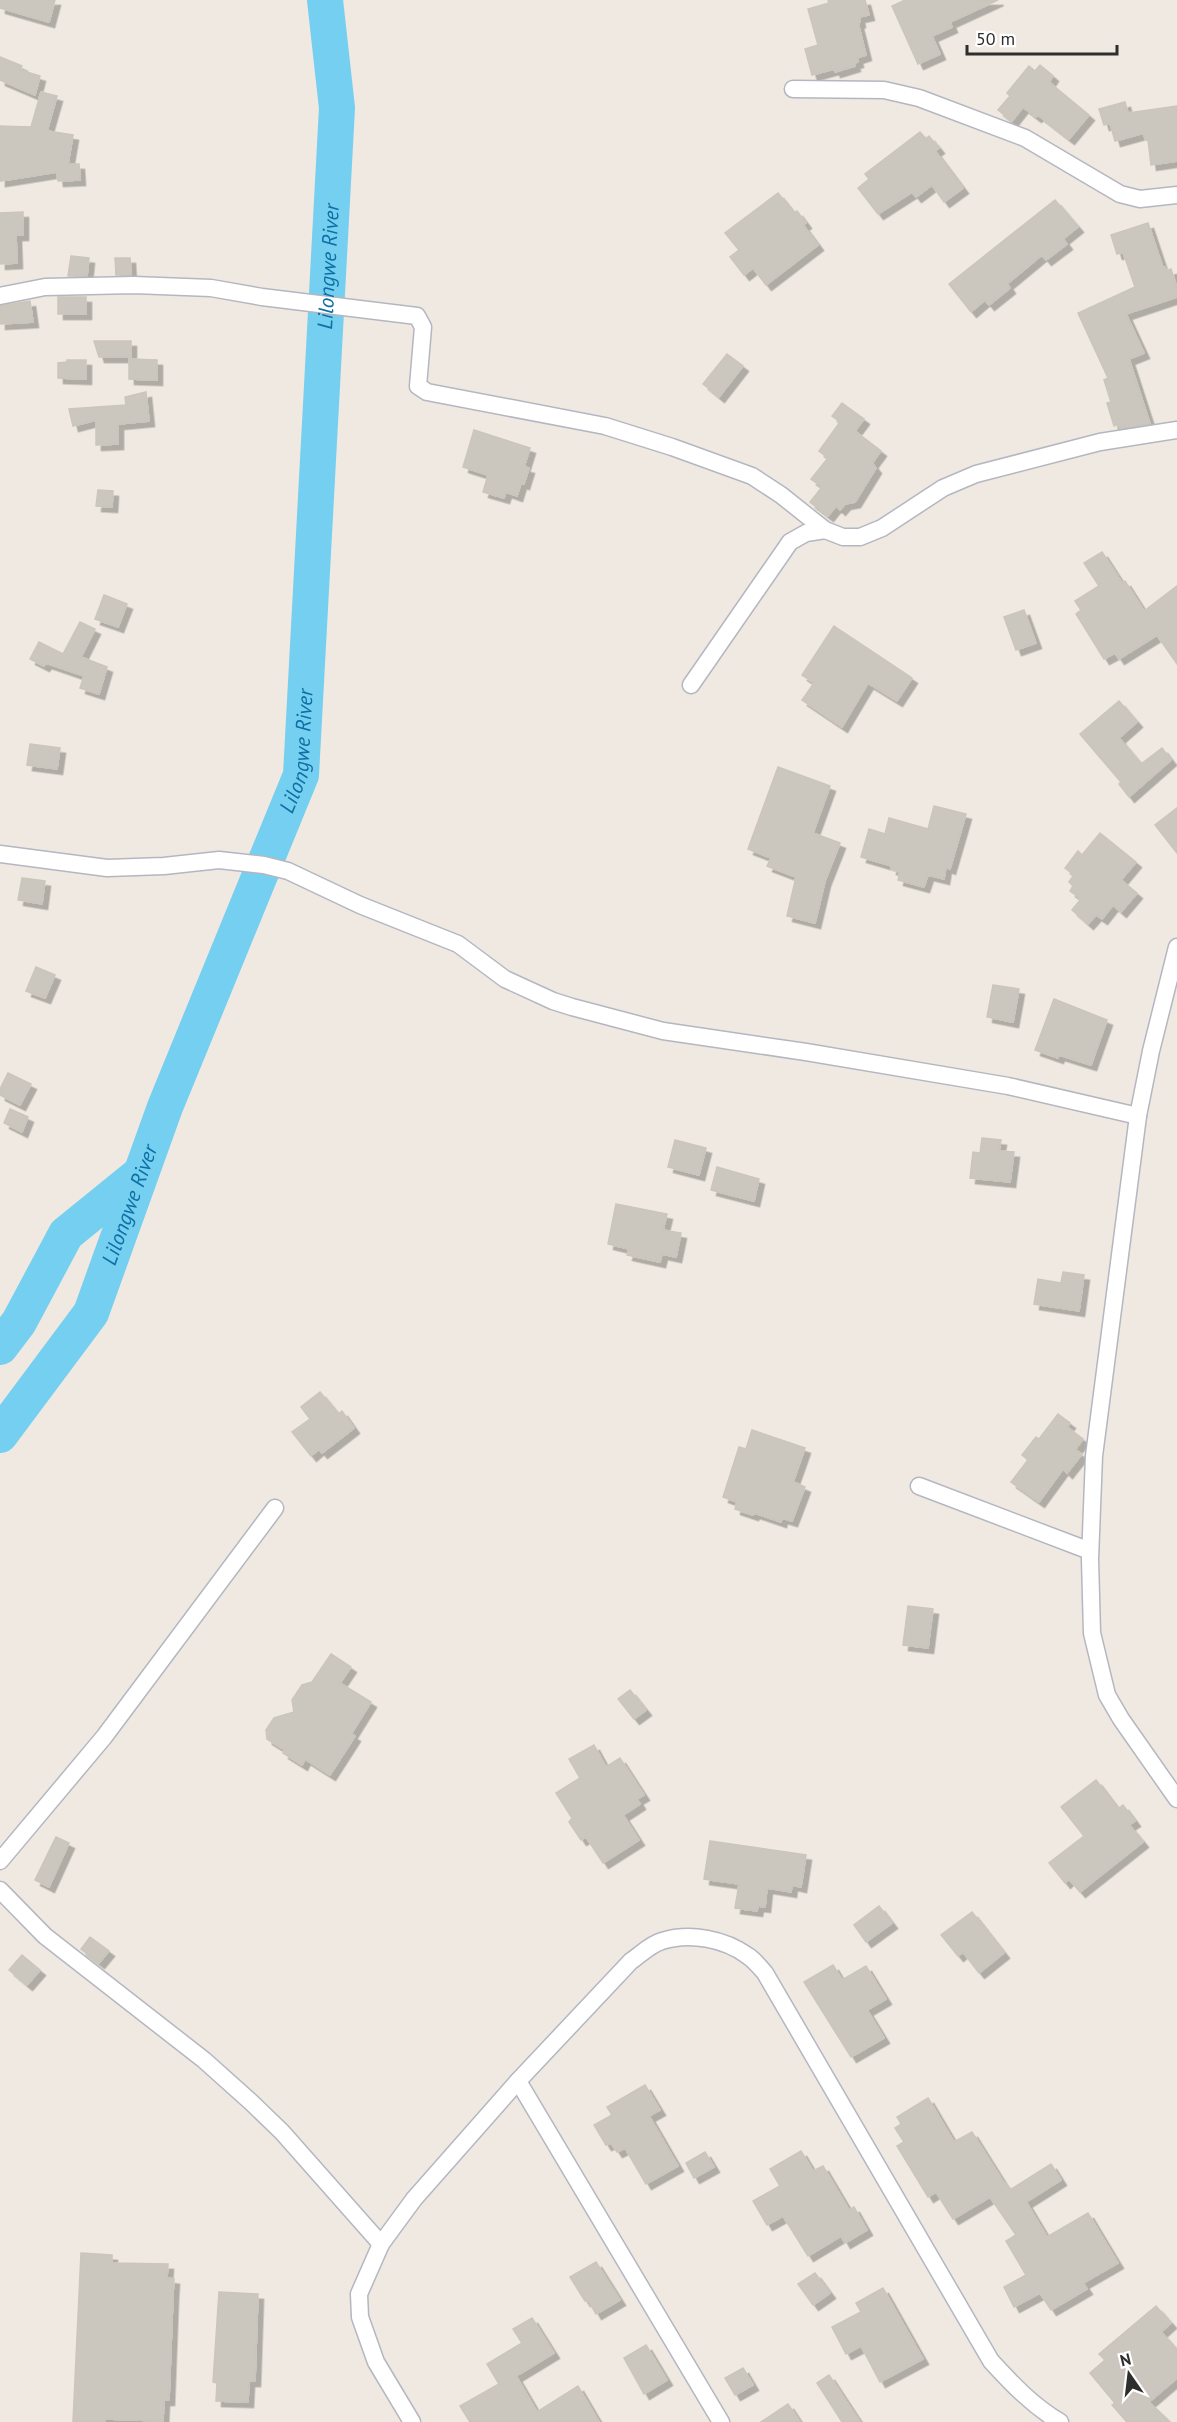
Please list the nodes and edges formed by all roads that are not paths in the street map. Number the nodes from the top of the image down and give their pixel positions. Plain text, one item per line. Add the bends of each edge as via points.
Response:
1 (793, 89) dead end
2 (1177, 195) edge
3 (0, 296) edge
4 (1177, 430) edge
5 (825, 531) junction
6 (692, 685) dead end
7 (0, 854) edge
8 (1177, 947) edge
9 (1137, 1116) junction
10 (919, 1486) dead end
11 (275, 1508) dead end
12 (1090, 1551) junction
13 (1177, 1799) edge
14 (0, 1861) edge
15 (0, 1890) edge
16 (518, 2081) junction
17 (381, 2244) junction
18 (412, 2422) edge
19 (722, 2422) edge
20 (1060, 2422) edge

1 - 2 street via 884,90 919,98 1025,138 1120,194 1140,198
3 - 5 street via 45,287 211,288 417,316 423,327 418,386 427,392 604,426 672,447 752,476
4 - 5 street via 1100,442 976,474 943,488 882,528 860,537
5 - 6 street via 806,533 790,542
7 - 9 street via 107,868 219,860 264,865 288,871 458,944 505,979 553,1001 663,1031 1008,1086
8 - 9 street
9 - 12 street via 1094,1456
10 - 12 street
11 - 14 street via 104,1737
12 - 13 street via 1092,1633 1107,1695
15 - 17 street via 45,1936 204,2060 252,2103
16 - 17 street via 414,2199
16 - 19 street
16 - 20 street via 631,1961 647,1949 662,1941 706,1938 749,1956 765,1973 991,2361 1022,2394
17 - 18 street via 359,2294 360,2317 376,2362

